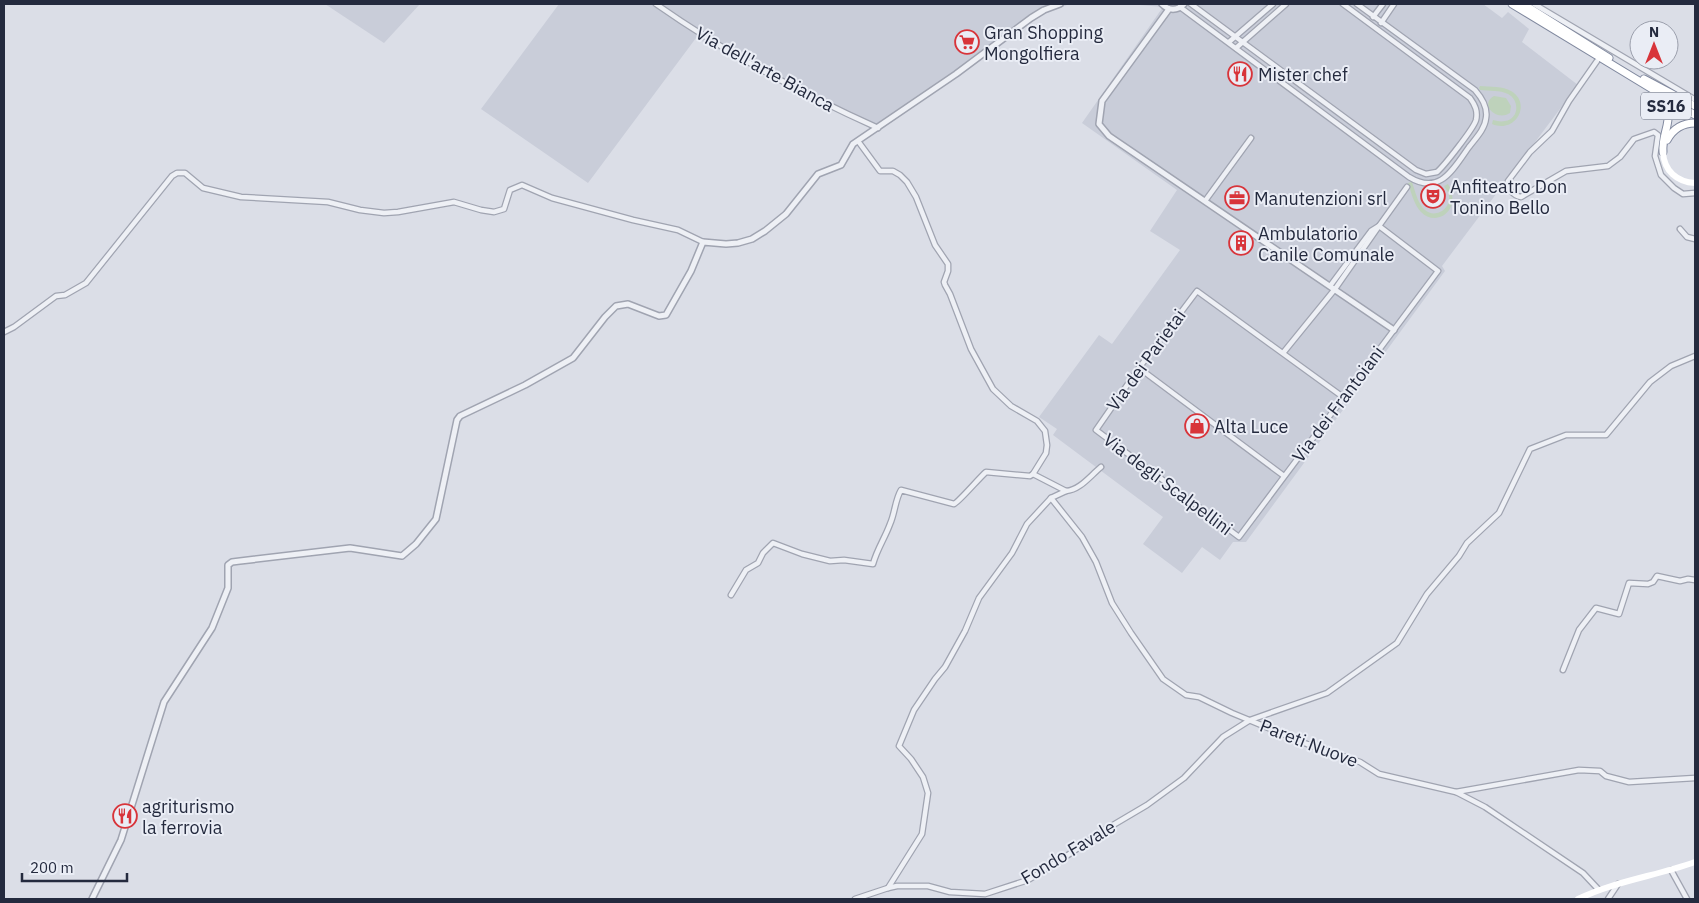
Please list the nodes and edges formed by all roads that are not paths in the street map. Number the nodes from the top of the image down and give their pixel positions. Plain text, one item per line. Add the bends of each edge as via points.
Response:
1 (656, 4) edge
2 (1060, 4) edge
3 (1162, 4) edge
4 (1191, 4) edge
5 (1273, 4) edge
6 (1286, 4) edge
7 (1344, 4) edge
8 (1357, 4) edge
9 (1383, 4) edge
10 (1394, 4) edge
11 (1512, 4) edge
12 (1523, 4) edge
13 (1534, 4) edge
14 (1182, 5) edge
15 (1169, 9) junction
16 (1374, 16) junction
17 (1382, 22) junction
18 (1370, 23) junction
19 (1377, 28) junction
20 (1235, 36) junction
21 (1229, 42) junction
22 (1243, 42) junction
23 (1236, 48) junction
24 (1597, 61) dead end
25 (1629, 75) junction
26 (1644, 79) junction
27 (1694, 103) edge
28 (1695, 110) edge
29 (1695, 115) edge
30 (1695, 123) edge
31 (878, 128) junction
32 (1251, 138) dead end
33 (858, 140) junction
34 (1663, 152) junction
35 (1695, 183) edge
36 (1407, 187) dead end
37 (1695, 193) edge
38 (1204, 201) junction
39 (1379, 226) junction
40 (1680, 229) dead end
41 (1695, 239) edge
42 (703, 242) junction
43 (1332, 287) junction
44 (1394, 330) junction
45 (4, 332) edge
46 (1284, 354) junction
47 (1695, 356) edge
48 (1139, 368) junction
49 (1343, 397) junction
50 (1096, 430) joint
51 (1101, 467) dead end
52 (1033, 474) junction
53 (1284, 476) junction
54 (1066, 491) junction
55 (1051, 498) junction
56 (1239, 537) joint
57 (1695, 580) edge
58 (731, 595) dead end
59 (1563, 670) dead end
60 (1250, 720) junction
61 (1695, 778) edge
62 (1456, 792) junction
63 (1695, 862) edge
64 (1671, 870) junction
65 (1619, 883) junction
66 (888, 888) junction
67 (1598, 889) junction
68 (92, 899) edge
69 (855, 899) edge
70 (1578, 899) edge
71 (1608, 899) edge
72 (1688, 899) edge

1 - 31 street, Via dell'arte Bianca via 711,41 793,88
2 - 31 street via 1031,18
3 - 15 street
4 - 20 street
5 - 20 street
6 - 22 street
7 - 18 street
8 - 16 street
9 - 16 street
10 - 17 street
11 - 25 highway, SS16
12 - 26 highway, SS16
13 - 27 street
14 - 15 street
14 - 21 street
15 - 38 street via 1102,101 1099,124 1109,136
16 - 17 street
16 - 18 street
17 - 19 street
17 - 23 street via 1475,90 1485,104 1485,125 1448,176 1440,181 1416,182
18 - 19 street
19 - 22 street via 1474,104 1474,124 1440,170 1418,172
20 - 21 street
20 - 22 street
21 - 23 street
22 - 23 street
24 - 37 street via 1552,131 1530,152 1508,181 1508,187 1521,197 1566,171 1608,166 1634,139 1654,132 1658,135 1655,156 1661,175 1683,194
25 - 29 highway, SS16
25 - 34 highway, SS16 via 1666,107 1669,120 1662,143
26 - 27 highway, SS16
26 - 28 highway, SS16
30 - 34 highway, SS16 via 1673,131
31 - 33 street
32 - 38 street
33 - 42 street via 842,165 818,174 780,221 760,235 738,243
33 - 52 street via 878,170 900,175 916,197 948,264 945,285 971,349 993,389 1011,406 1037,421 1045,431 1046,453
34 - 35 main road via 1666,166 1673,175
36 - 39 street
38 - 43 street
39 - 43 street via 1371,231
39 - 44 street, Via dei Frantoiani via 1438,271
40 - 41 street via 1687,237
42 - 45 street via 678,230 552,198 522,185 510,190 504,208 494,212 454,202 384,213 328,202 241,197 203,188 185,173 177,173 86,283 65,295 56,296
42 - 68 street via 666,315 659,316 628,304 616,306 573,358 460,416 436,519 402,556 350,548 228,565 228,588 217,617 164,702 122,840
43 - 44 street
43 - 46 street
44 - 49 street, Via dei Frantoiani
46 - 48 street, Via dei Parietai via 1197,291
46 - 49 street
47 - 60 street, Pareti Nuove via 1671,366 1650,382 1606,434 1566,436 1530,449 1500,513 1468,542 1427,594 1397,643 1327,693
48 - 50 street, Via dei Parietai
48 - 53 street
49 - 53 street, Via dei Frantoiani
50 - 56 street, Via degli Scalpellini
51 - 54 street via 1079,487
52 - 54 street
52 - 58 street via 986,472 954,504 901,490 873,564 830,560 773,543 758,563 746,570
53 - 56 street, Via dei Frantoiani
54 - 55 street
55 - 60 street via 1082,537 1112,603 1163,679 1186,695 1199,697
55 - 66 street via 1027,524 1012,553 979,598 945,667 914,710 899,746 923,777 928,793 926,811 922,834
57 - 59 street via 1680,581 1657,576 1648,584 1629,583 1619,614 1596,608 1579,630
60 - 62 street, Pareti Nuove via 1360,762 1379,774
60 - 66 street, Fondo Favale via 1223,736 1184,778 1028,880 985,894 950,892 928,886
61 - 62 street, Pareti Nuove via 1629,782 1606,776 1600,771 1579,770
62 - 67 street via 1584,873
63 - 64 main road
64 - 65 main road
64 - 72 street
65 - 67 main road
65 - 71 street
66 - 69 street, Fondo Favale
67 - 70 main road

